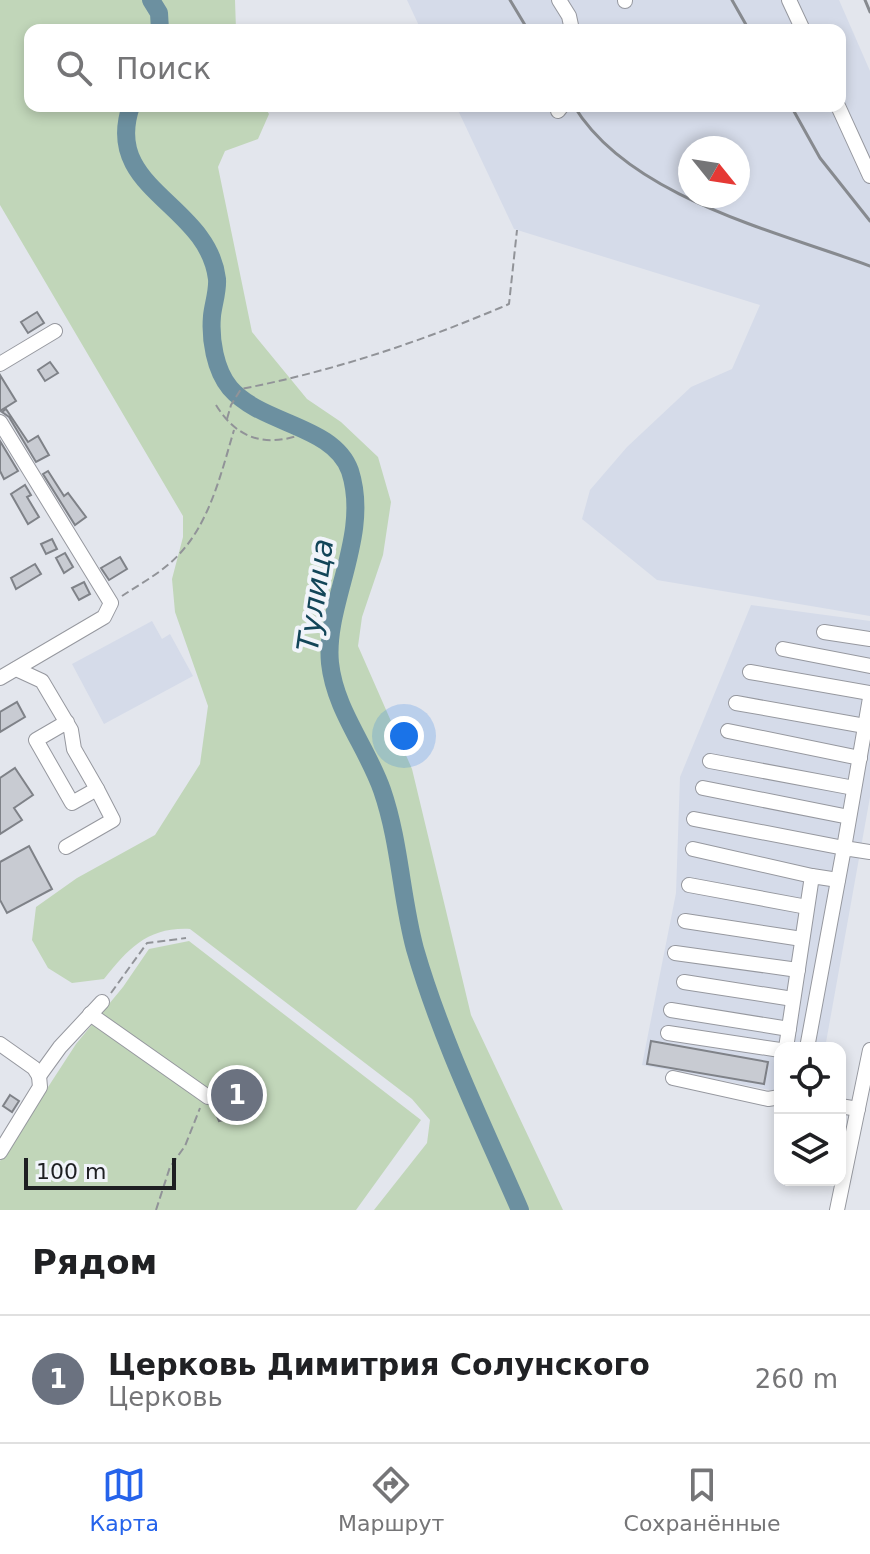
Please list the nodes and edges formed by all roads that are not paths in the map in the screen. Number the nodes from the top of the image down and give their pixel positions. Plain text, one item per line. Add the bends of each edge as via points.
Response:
1 (559, 0) edge
2 (789, 0) edge
3 (571, 24) edge
4 (800, 24) edge
5 (841, 112) edge
6 (870, 176) edge
7 (55, 331) dead end
8 (0, 364) edge
9 (0, 422) edge
10 (824, 632) dead end
11 (870, 639) edge
12 (783, 649) dead end
13 (870, 666) edge
14 (16, 669) junction
15 (750, 672) dead end
16 (0, 678) edge
17 (870, 695) edge
18 (736, 703) dead end
19 (67, 722) junction
20 (865, 726) junction
21 (728, 731) dead end
22 (860, 758) junction
23 (710, 761) dead end
24 (703, 788) dead end
25 (854, 788) junction
26 (97, 789) junction
27 (849, 817) junction
28 (694, 819) dead end
29 (66, 847) dead end
30 (844, 848) junction
31 (693, 849) dead end
32 (870, 852) edge
33 (812, 876) junction
34 (838, 880) junction
35 (689, 885) dead end
36 (807, 907) junction
37 (685, 921) dead end
38 (802, 939) junction
39 (675, 953) dead end
40 (798, 970) junction
41 (684, 982) dead end
42 (793, 999) junction
43 (102, 1002) road end
44 (671, 1010) dead end
45 (90, 1014) junction
46 (789, 1029) junction
47 (668, 1033) dead end
48 (787, 1042) edge
49 (808, 1042) edge
50 (0, 1044) edge
51 (774, 1049) edge
52 (870, 1050) edge
53 (39, 1076) junction
54 (673, 1078) dead end
55 (208, 1097) road end
56 (774, 1098) edge
57 (846, 1107) edge
58 (858, 1109) junction
59 (0, 1152) edge
60 (837, 1210) edge

1 - 3 street
2 - 4 street
5 - 6 street
7 - 8 street
9 - 14 street via 111,603 104,617
10 - 11 street
12 - 13 street
14 - 16 street
14 - 19 street via 42,681
15 - 17 street
17 - 20 street
18 - 20 street
19 - 26 street via 74,749
19 - 26 street via 36,740 72,803
20 - 22 street
21 - 22 street
22 - 25 street
23 - 25 street
24 - 27 street
25 - 27 street
26 - 29 street via 113,820
27 - 30 street
28 - 30 street
30 - 32 street
30 - 34 street
31 - 33 street
33 - 34 street
33 - 36 street
34 - 49 street
35 - 36 street
36 - 38 street
37 - 38 street
38 - 40 street
39 - 40 street
40 - 42 street
41 - 42 street
42 - 46 street
43 - 45 street
44 - 46 street
45 - 53 street
45 - 55 street
46 - 48 street
47 - 51 street
50 - 53 street
52 - 58 street
53 - 59 street via 40,1087
54 - 56 street
57 - 58 street
58 - 60 street

